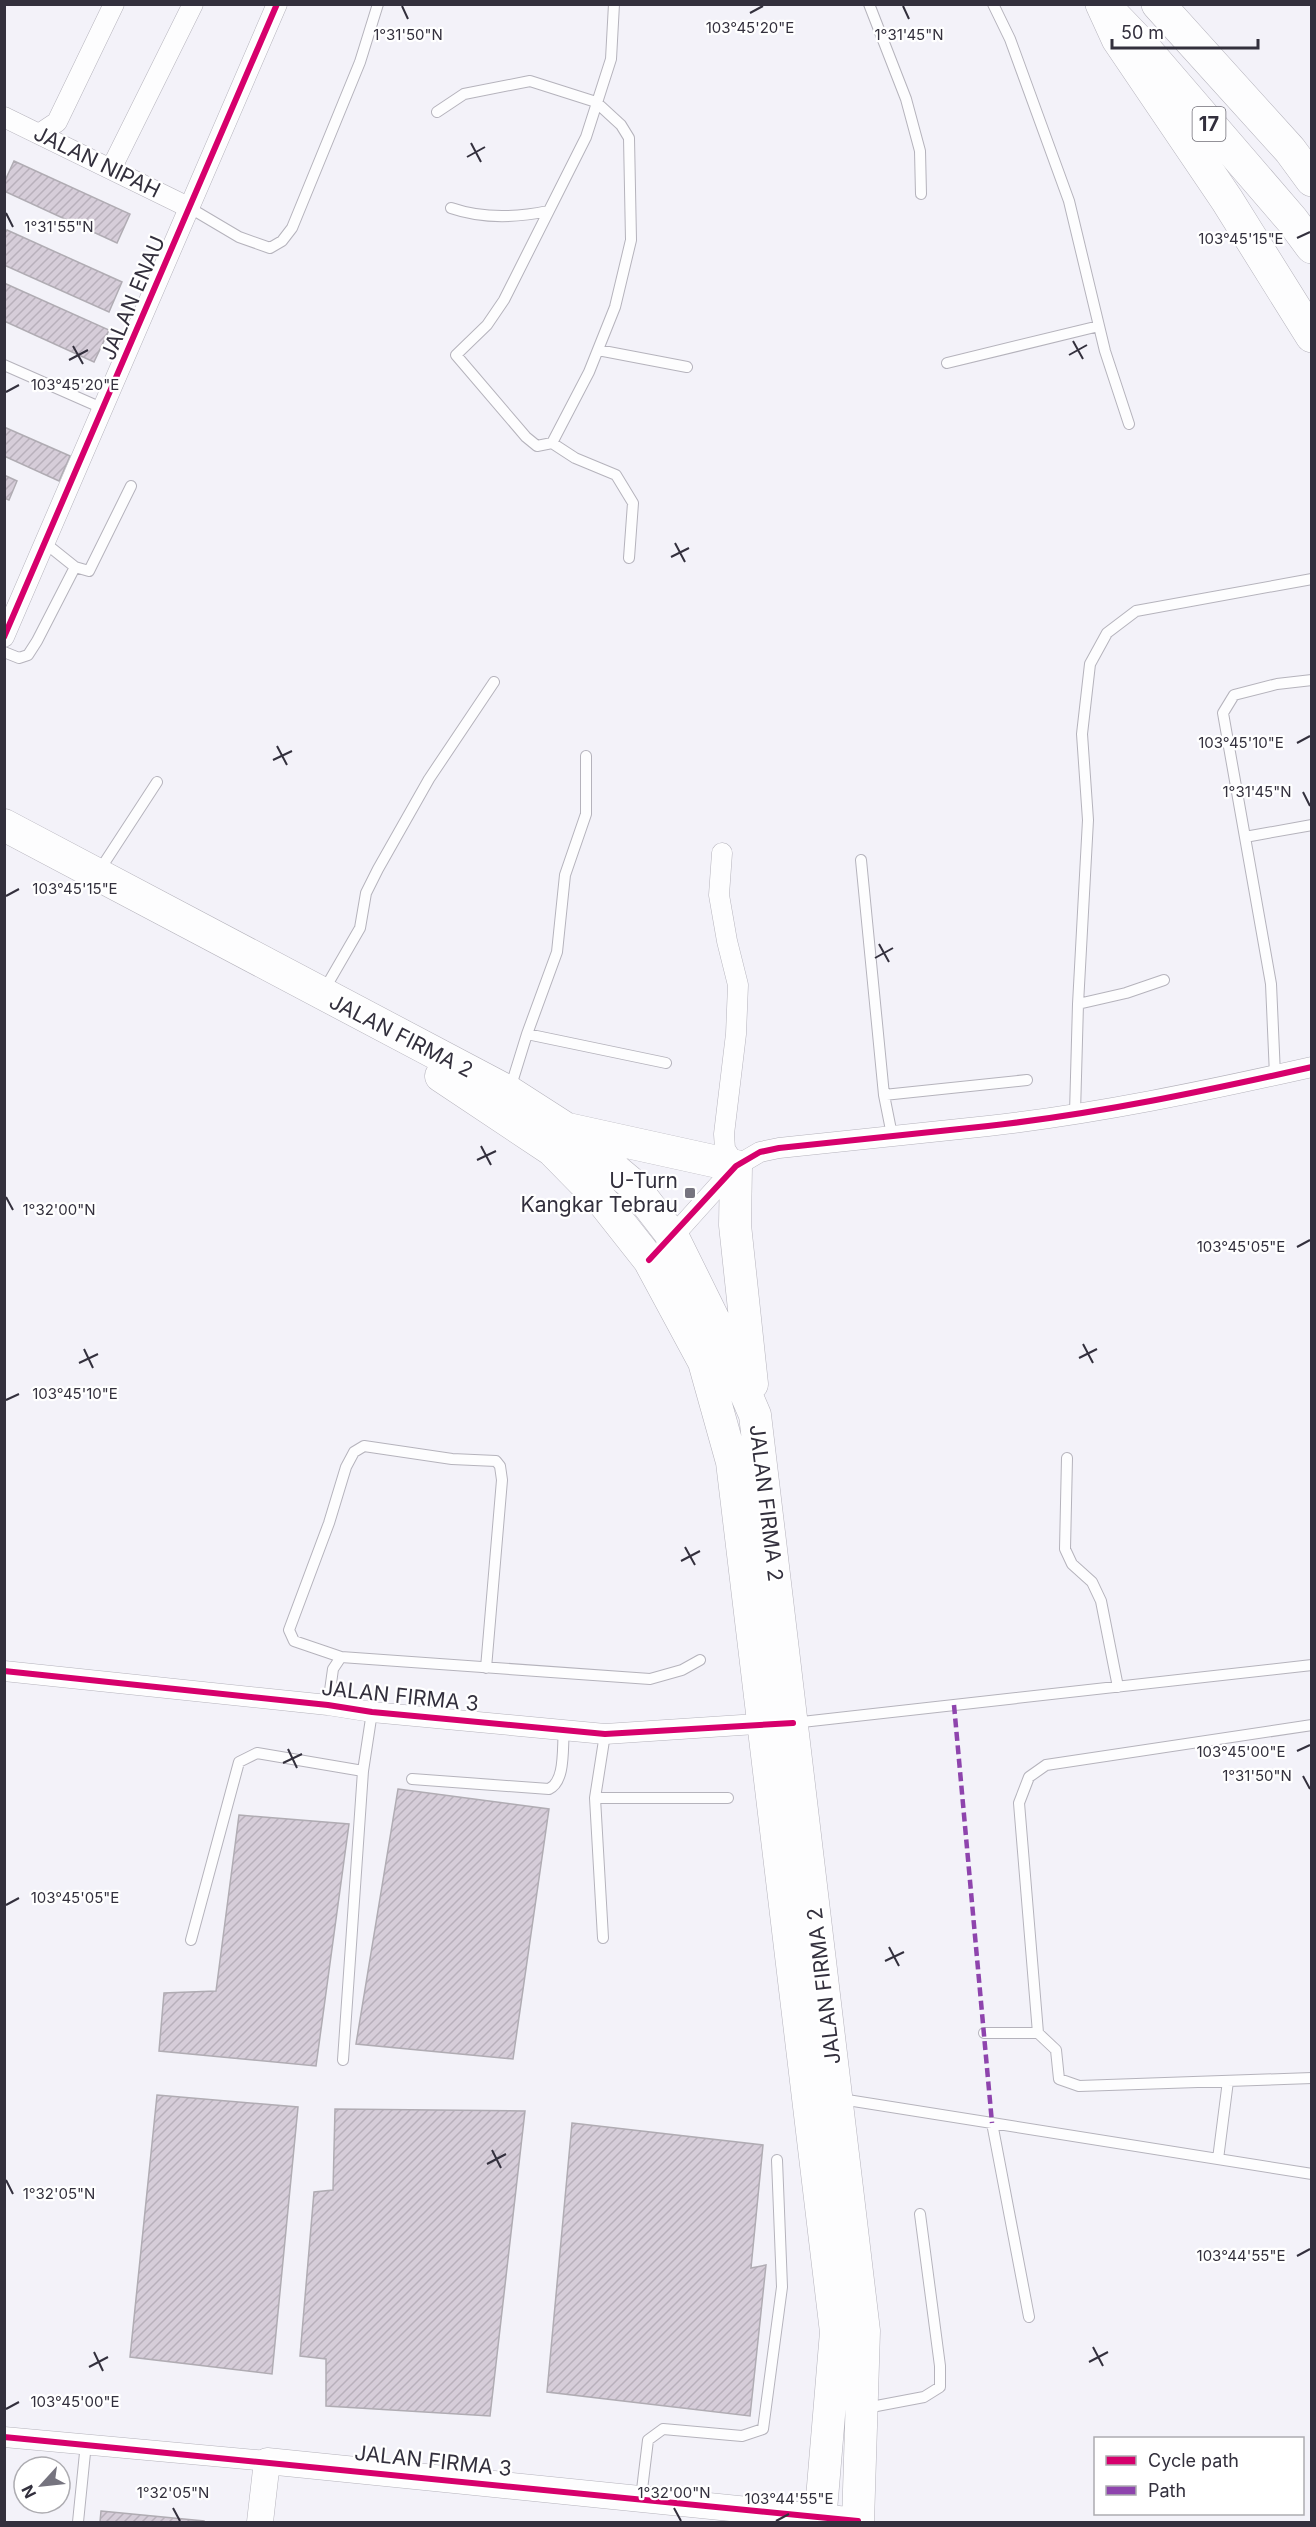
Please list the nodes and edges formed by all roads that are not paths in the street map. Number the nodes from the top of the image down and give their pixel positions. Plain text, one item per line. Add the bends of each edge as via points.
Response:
1 (114, 4) edge
2 (193, 4) edge
3 (277, 4) edge
4 (378, 4) edge
5 (614, 4) edge
6 (869, 4) edge
7 (993, 4) edge
8 (1102, 4) edge
9 (1158, 4) edge
10 (596, 102) junction
11 (437, 112) dead end
12 (4, 117) edge
13 (39, 134) junction
14 (1301, 159) edge
15 (111, 169) junction
16 (1311, 180) edge
17 (921, 194) dead end
18 (190, 207) junction
19 (451, 207) dead end
20 (548, 211) junction
21 (1311, 247) edge
22 (1099, 326) junction
23 (1311, 336) edge
24 (598, 350) junction
25 (947, 363) dead end
26 (4, 365) edge
27 (687, 367) dead end
28 (104, 409) junction
29 (1129, 424) dead end
30 (552, 443) junction
31 (131, 486) dead end
32 (45, 543) junction
33 (629, 558) dead end
34 (75, 567) junction
35 (1311, 579) edge
36 (4, 638) edge
37 (4, 652) edge
38 (1311, 680) edge
39 (494, 682) dead end
40 (586, 756) dead end
41 (157, 782) dead end
42 (4, 825) edge
43 (1311, 825) edge
44 (1245, 837) junction
45 (722, 853) dead end
46 (861, 860) dead end
47 (97, 873) junction
48 (1164, 980) dead end
49 (322, 994) junction
50 (1078, 1004) junction
51 (527, 1034) junction
52 (666, 1063) dead end
53 (1311, 1067) edge
54 (1275, 1075) junction
55 (1027, 1080) dead end
56 (884, 1095) junction
57 (504, 1103) junction
58 (1075, 1113) junction
59 (565, 1128) junction
60 (892, 1135) junction
61 (736, 1166) junction
62 (673, 1237) junction
63 (650, 1260) junction
64 (755, 1415) junction
65 (1067, 1458) dead end
66 (341, 1657) junction
67 (700, 1660) dead end
68 (1311, 1665) edge
69 (486, 1668) junction
70 (4, 1671) edge
71 (1118, 1687) junction
72 (328, 1705) junction
73 (372, 1712) junction
74 (778, 1723) junction
75 (1311, 1725) edge
76 (564, 1730) junction
77 (605, 1734) junction
78 (363, 1771) junction
79 (412, 1779) dead end
80 (595, 1798) junction
81 (728, 1798) dead end
82 (603, 1938) dead end
83 (191, 1940) dead end
84 (984, 2033) dead end
85 (1038, 2033) junction
86 (343, 2060) dead end
87 (1311, 2078) edge
88 (1228, 2081) junction
89 (837, 2099) junction
90 (992, 2123) junction
91 (1218, 2159) junction
92 (777, 2160) dead end
93 (1311, 2174) edge
94 (920, 2214) dead end
95 (1029, 2318) dead end
96 (862, 2409) junction
97 (4, 2437) edge
98 (86, 2444) junction
99 (267, 2462) junction
100 (641, 2498) junction
101 (820, 2520) edge
102 (858, 2522) edge
103 (78, 2523) edge
104 (260, 2523) edge

1 - 13 street via 57,122
2 - 15 street
3 - 18 street, JALAN ENAU
4 - 18 lane via 351,84 292,228 282,241 270,248 249,241
5 - 10 lane via 611,59
6 - 17 lane via 906,99 920,151
7 - 22 lane via 1010,39 1069,201
8 - 21 highway, 17 via 1146,50
8 - 23 highway via 1118,39 1227,200
9 - 14 highway, 17
10 - 11 lane via 530,81 464,94
10 - 20 lane via 586,137
10 - 24 lane via 629,138 631,240 615,307
12 - 13 street, JALAN NIPAH
13 - 15 street, JALAN NIPAH
14 - 16 highway, 17
15 - 18 street, JALAN NIPAH
18 - 28 street, JALAN ENAU
19 - 20 lane via 473,215 523,216
20 - 30 lane via 504,300 456,355 526,437 537,446
22 - 25 lane
22 - 29 lane
24 - 27 lane
24 - 30 lane
26 - 28 lane
28 - 32 street, JALAN ENAU
30 - 33 lane via 575,458 616,475 633,503
31 - 34 lane via 89,571
32 - 34 lane
32 - 36 street, JALAN ENAU
34 - 37 lane via 28,655 19,658
35 - 50 lane via 1136,611 1107,633 1090,664 1082,734 1088,820
38 - 44 lane via 1234,695 1224,713
39 - 49 lane via 429,779 378,869 366,893 360,928
40 - 51 lane via 586,814 565,874 557,952
41 - 47 lane
42 - 47 main road, JALAN FIRMA 2
43 - 44 lane
44 - 54 lane via 1270,984
45 - 61 street via 719,895 738,985 724,1134 725,1149
46 - 56 lane
47 - 49 main road, JALAN FIRMA 2
48 - 50 lane
49 - 57 main road, JALAN FIRMA 2
50 - 58 lane
51 - 52 lane
51 - 57 lane
53 - 54 street
54 - 58 street
55 - 56 lane
56 - 60 lane
57 - 59 main road, JALAN FIRMA 2
57 - 63 main road, JALAN FIRMA 2 via 604,1203
58 - 60 street
59 - 61 main road
59 - 62 main road, JALAN FIRMA 2 via 632,1184
60 - 61 street via 779,1148 760,1152
61 - 62 street
61 - 64 main road via 735,1225
62 - 63 street
62 - 64 main road, JALAN FIRMA 2
63 - 74 main road, JALAN FIRMA 2 via 704,1362 732,1462
64 - 74 main road, JALAN FIRMA 2
65 - 71 lane via 1065,1549 1072,1564 1098,1592
66 - 69 lane
66 - 69 lane via 294,1641 289,1630 346,1467 354,1452 364,1446 496,1461 500,1466
66 - 72 lane via 333,1669
67 - 69 lane via 650,1679
68 - 71 lane
70 - 72 street, JALAN FIRMA 3
71 - 74 lane
72 - 73 street, JALAN FIRMA 3
73 - 76 street, JALAN FIRMA 3
73 - 78 lane
74 - 77 street, JALAN FIRMA 3
74 - 89 main road, JALAN FIRMA 2
74 - 101 main road, JALAN FIRMA 2 via 836,2332
75 - 85 lane via 1046,1765 1029,1778 1019,1803
76 - 77 street, JALAN FIRMA 3
76 - 79 lane via 560,1777 549,1789
77 - 80 lane
78 - 83 lane via 257,1753 239,1762
78 - 86 lane
80 - 81 lane
80 - 82 lane
84 - 85 lane
85 - 88 lane via 1056,2050 1059,2079 1079,2086
87 - 88 lane
88 - 91 lane
89 - 90 lane
89 - 96 main road, JALAN FIRMA 2 via 864,2331
90 - 91 lane
90 - 95 lane
91 - 93 lane
92 - 100 lane via 782,2286 763,2429 742,2436 663,2429 648,2440
94 - 96 lane via 940,2387 924,2397
96 - 102 main road, JALAN FIRMA 2
97 - 98 street, JALAN FIRMA 3
98 - 99 street, JALAN FIRMA 3
98 - 103 lane
99 - 100 street, JALAN FIRMA 3
99 - 104 street
100 - 101 street, JALAN FIRMA 3
101 - 102 street, JALAN FIRMA 3

